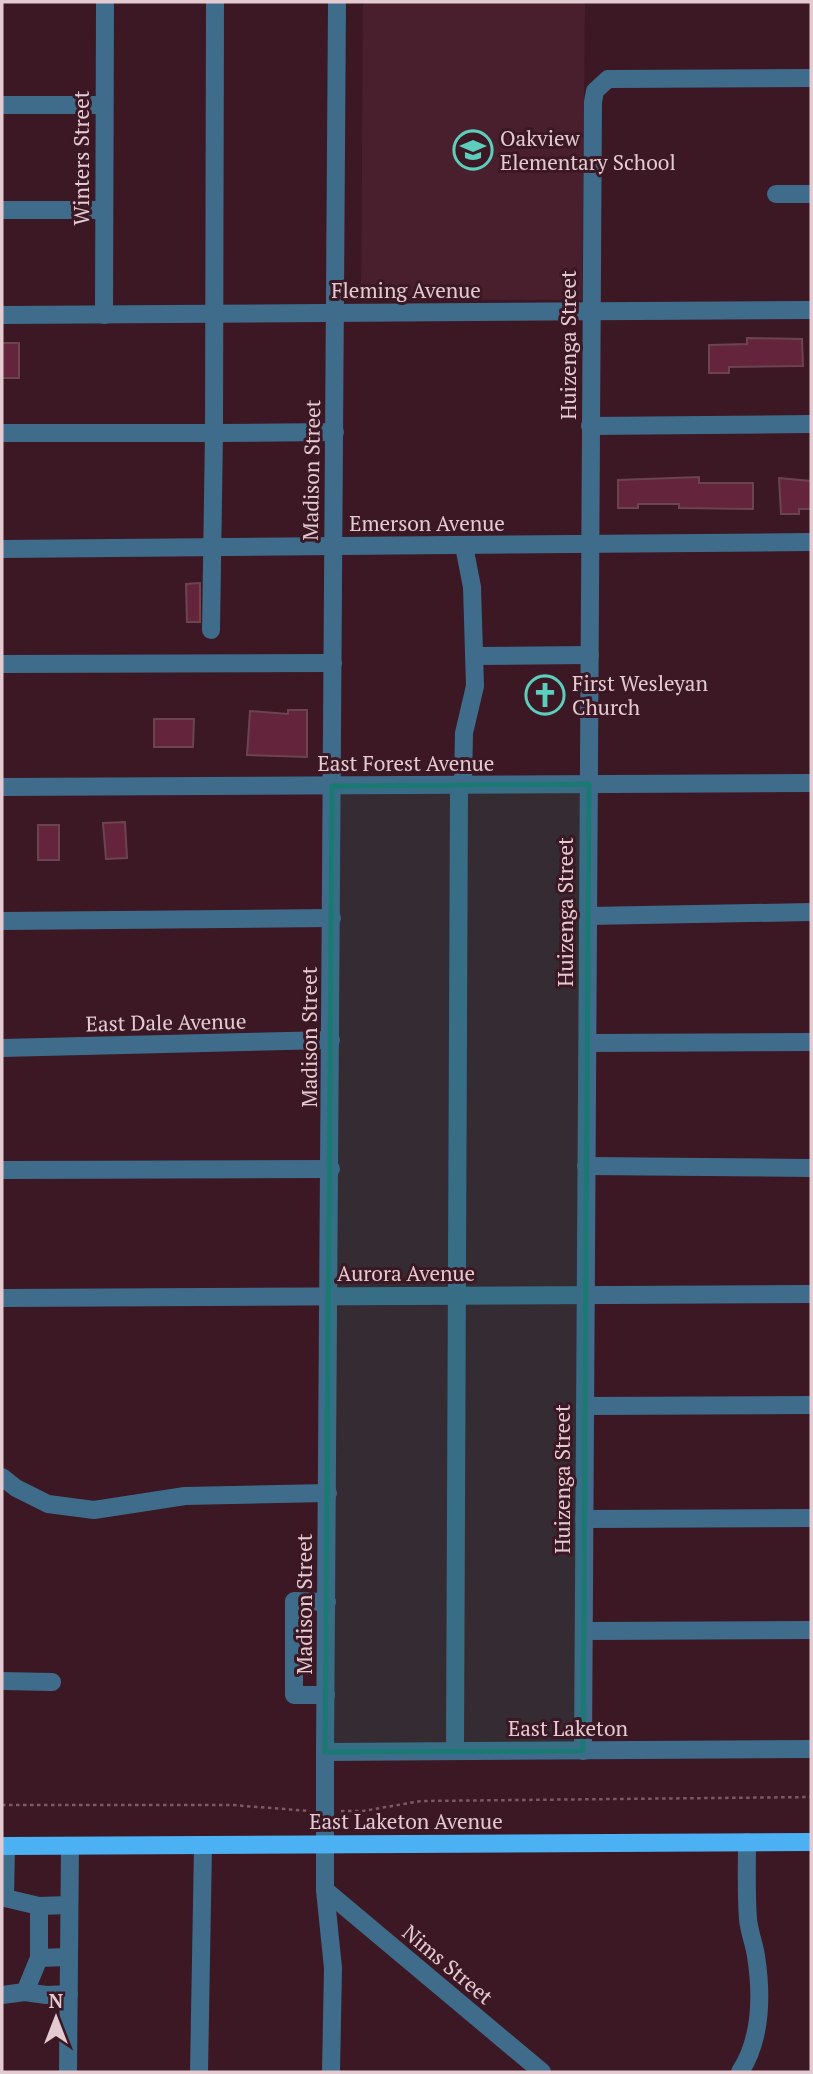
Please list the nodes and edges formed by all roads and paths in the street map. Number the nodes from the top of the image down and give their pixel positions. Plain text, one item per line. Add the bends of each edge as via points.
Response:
1 (105, 2) edge
2 (215, 2) edge
3 (337, 2) edge
4 (811, 78) edge
5 (104, 105) junction
6 (2, 106) edge
7 (776, 194) dead end
8 (811, 194) edge
9 (2, 210) edge
10 (104, 210) junction
11 (811, 310) edge
12 (590, 312) junction
13 (214, 314) junction
14 (335, 314) junction
15 (2, 315) edge
16 (103, 315) junction
17 (811, 424) edge
18 (590, 426) junction
19 (335, 432) junction
20 (2, 433) edge
21 (214, 433) junction
22 (811, 542) edge
23 (590, 545) junction
24 (464, 546) junction
25 (334, 547) junction
26 (214, 548) junction
27 (2, 550) edge
28 (211, 630) dead end
29 (590, 655) junction
30 (475, 656) junction
31 (333, 663) junction
32 (2, 664) edge
33 (811, 783) edge
34 (461, 785) junction
35 (589, 785) junction
36 (332, 786) junction
37 (2, 787) edge
38 (811, 912) edge
39 (588, 916) junction
40 (332, 918) junction
41 (2, 921) edge
42 (331, 1041) junction
43 (811, 1042) edge
44 (588, 1043) junction
45 (2, 1048) edge
46 (586, 1166) junction
47 (811, 1168) edge
48 (331, 1169) junction
49 (2, 1170) edge
50 (811, 1294) edge
51 (586, 1295) junction
52 (458, 1296) junction
53 (329, 1297) junction
54 (2, 1298) edge
55 (811, 1405) edge
56 (585, 1406) junction
57 (2, 1477) edge
58 (327, 1493) junction
59 (811, 1518) edge
60 (584, 1519) junction
61 (327, 1602) junction
62 (811, 1630) edge
63 (583, 1631) junction
64 (2, 1681) edge
65 (52, 1682) dead end
66 (326, 1695) junction
67 (811, 1749) edge
68 (455, 1751) junction
69 (583, 1751) junction
70 (326, 1752) junction
71 (811, 1797) edge
72 (2, 1805) edge
73 (326, 1812) junction
74 (747, 1842) junction
75 (811, 1842) edge
76 (326, 1844) junction
77 (4, 1846) edge
78 (70, 1846) junction
79 (203, 1846) junction
80 (326, 1890) junction
81 (3, 1898) edge
82 (69, 1905) junction
83 (39, 1906) junction
84 (68, 1957) junction
85 (39, 1958) junction
86 (25, 1992) junction
87 (69, 1994) junction
88 (2, 1995) edge
89 (68, 2072) edge
90 (199, 2072) edge
91 (331, 2072) edge
92 (542, 2072) edge
93 (740, 2072) edge

1 - 5 street, Winters Street
2 - 13 street
3 - 14 street, Madison Street
4 - 12 street, Huizenga Street via 608,79 595,91
5 - 6 street
5 - 10 street, Winters Street
7 - 8 street
9 - 10 street
10 - 16 street, Winters Street
11 - 12 street, Fleming Avenue
12 - 14 street, Fleming Avenue
12 - 18 street, Huizenga Street
13 - 14 street, Fleming Avenue
13 - 16 street, Fleming Avenue
13 - 21 street
14 - 19 street, Madison Street
15 - 16 street, Fleming Avenue
17 - 18 street
18 - 23 street, Huizenga Street
19 - 21 street
19 - 25 street, Madison Street
20 - 21 street
21 - 26 street
22 - 23 street, Emerson Avenue
23 - 24 street, Emerson Avenue
23 - 29 street, Huizenga Street
24 - 25 street, Emerson Avenue
24 - 30 street via 472,587
25 - 26 street, Emerson Avenue
25 - 31 street, Madison Street
26 - 27 street, Emerson Avenue
26 - 28 street
29 - 30 street
29 - 35 street, Huizenga Street
30 - 34 street
31 - 32 street
31 - 36 street, Madison Street
33 - 35 street, East Forest Avenue
34 - 35 street, East Forest Avenue
34 - 36 street, East Forest Avenue
34 - 52 street
35 - 39 street, Huizenga Street
36 - 37 street, East Forest Avenue
36 - 40 street, Madison Street
38 - 39 street
39 - 44 street, Huizenga Street
40 - 41 street
40 - 42 street, Madison Street
42 - 45 street, East Dale Avenue
42 - 48 street, Madison Street
43 - 44 street
44 - 46 street, Huizenga Street
46 - 47 street
46 - 51 street, Huizenga Street
48 - 49 street
48 - 53 street, Madison Street
50 - 51 street, Aurora Avenue
51 - 52 street, Aurora Avenue
51 - 56 street, Huizenga Street
52 - 53 street, Aurora Avenue
52 - 68 street
53 - 54 street, Aurora Avenue
53 - 58 street, Madison Street
55 - 56 street
56 - 60 street, Huizenga Street
57 - 58 street via 47,1504 94,1510 185,1496
58 - 61 street, Madison Street
59 - 60 street
60 - 63 street, Huizenga Street
61 - 66 street, Madison Street
61 - 66 street via 294,1601 294,1695
62 - 63 street
63 - 69 street, Huizenga Street
64 - 65 street
66 - 70 street, Madison Street
67 - 69 street, East Laketon
68 - 69 street, East Laketon
68 - 70 street, East Laketon
70 - 73 street, Madison Street
71 - 73 path via 421,1801
72 - 73 path via 232,1805
73 - 76 street, Madison Street
74 - 75 main road, East Laketon Avenue
74 - 76 main road, East Laketon Avenue
74 - 93 street via 748,1920 760,1996 757,2030
76 - 79 main road, East Laketon Avenue
76 - 80 street, Madison Street
77 - 78 main road, East Laketon Avenue
77 - 81 street
78 - 79 main road, East Laketon Avenue
78 - 82 street
79 - 90 street
80 - 91 street, Madison Street via 333,1968
80 - 92 street, Nims Street
81 - 83 street
82 - 83 street
82 - 84 street
83 - 85 street
84 - 85 street
84 - 87 street
85 - 86 street
86 - 87 street
86 - 88 street
87 - 89 street

